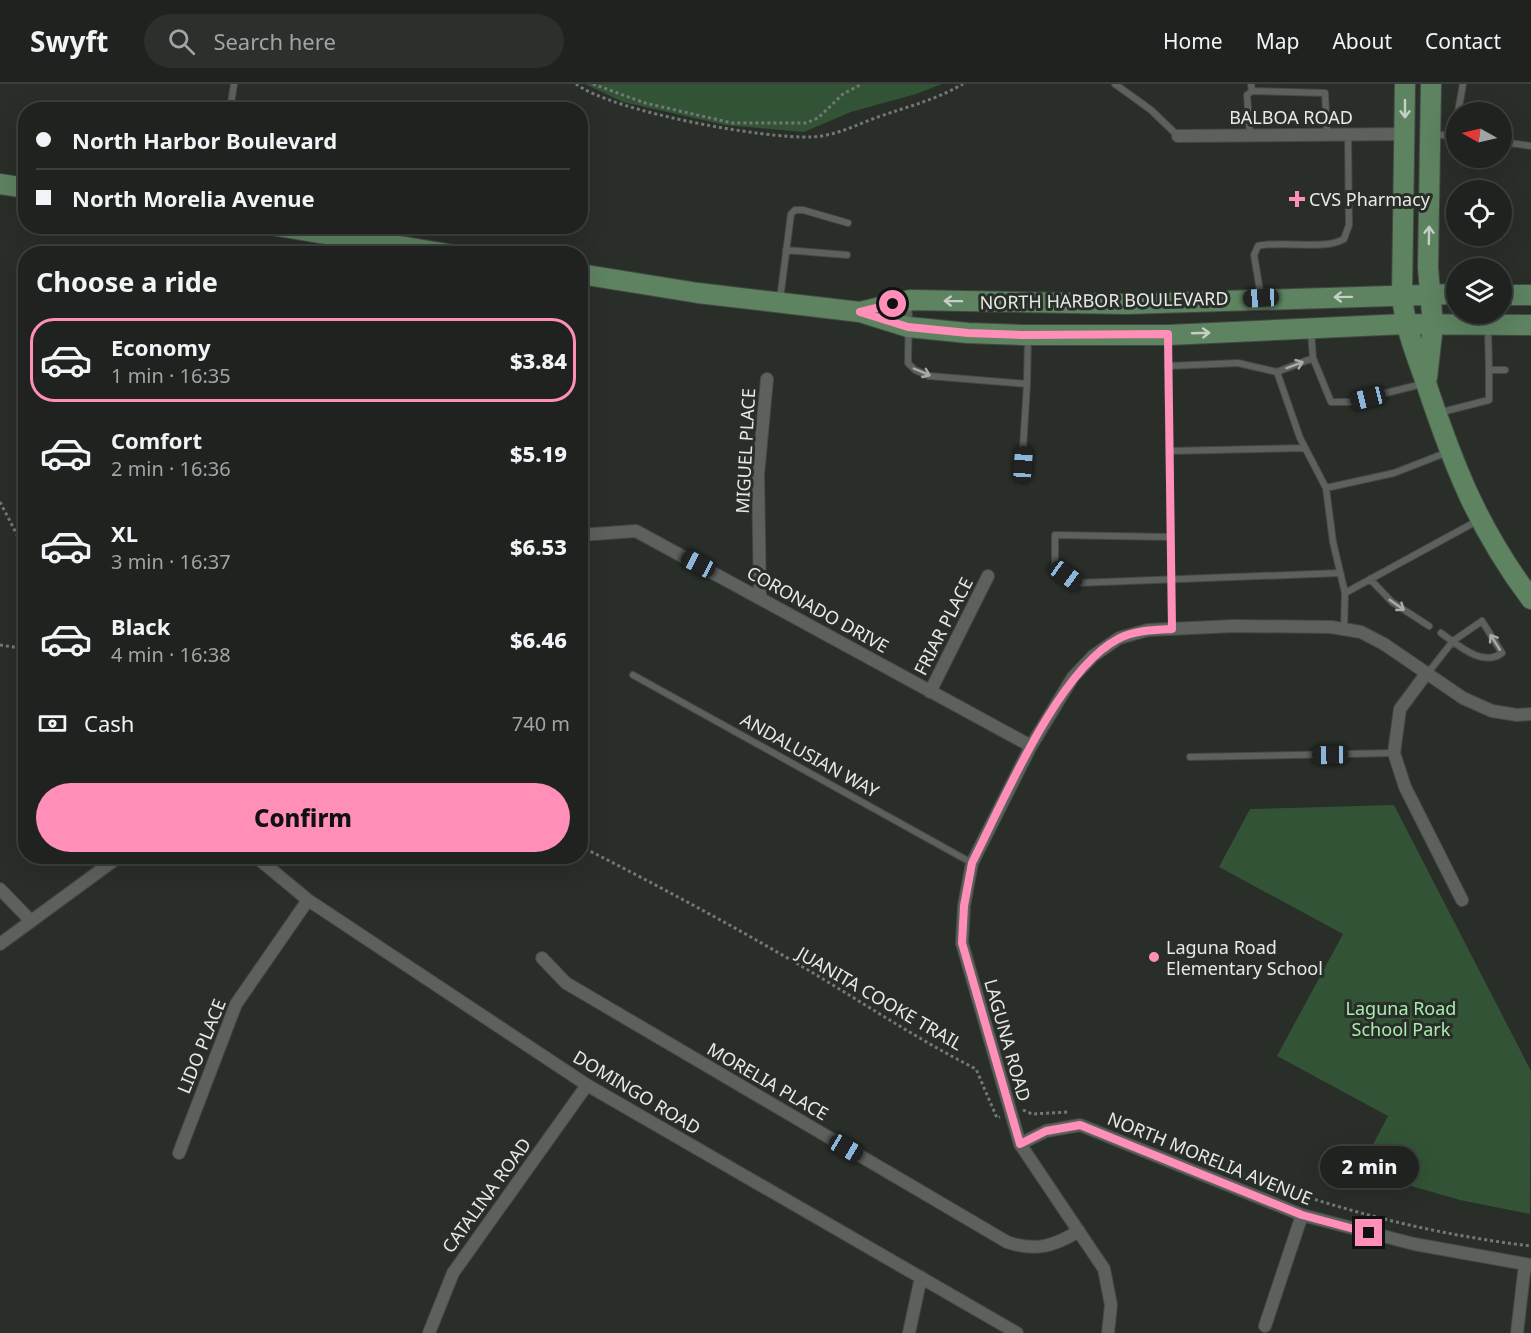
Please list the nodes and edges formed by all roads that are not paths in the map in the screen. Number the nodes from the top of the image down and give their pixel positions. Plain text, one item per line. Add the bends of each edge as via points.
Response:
1 (234, 84) edge
2 (1115, 84) edge
3 (1405, 84) edge
4 (1431, 84) edge
5 (1463, 84) edge
6 (1252, 88) edge
7 (231, 102) edge
8 (1460, 102) edge
9 (1348, 134) junction
10 (1406, 134) junction
11 (1431, 134) junction
12 (1250, 135) junction
13 (1327, 135) junction
14 (1446, 135) edge
15 (1178, 136) joint
16 (1512, 143) edge
17 (1531, 146) edge
18 (0, 184) edge
19 (18, 187) edge
20 (848, 223) dead end
21 (326, 234) edge
22 (399, 246) edge
23 (786, 250) junction
24 (847, 255) dead end
25 (588, 275) edge
26 (1429, 293) junction
27 (1446, 294) edge
28 (1512, 295) edge
29 (1531, 295) edge
30 (1402, 297) junction
31 (1261, 298) junction
32 (910, 300) junction
33 (779, 302) junction
34 (860, 312) junction
35 (1405, 324) junction
36 (1433, 324) junction
37 (1488, 325) junction
38 (1531, 325) edge
39 (908, 327) junction
40 (1311, 329) junction
41 (1168, 334) junction
42 (1028, 335) junction
43 (1312, 358) junction
44 (1168, 366) junction
45 (1489, 370) junction
46 (1505, 370) dead end
47 (1276, 372) junction
48 (767, 379) dead end
49 (1426, 383) junction
50 (1027, 384) junction
51 (1434, 413) junction
52 (1305, 448) junction
53 (1169, 451) junction
54 (1448, 452) junction
55 (1023, 464) dead end
56 (1326, 488) junction
57 (1480, 519) junction
58 (588, 534) edge
59 (1170, 537) junction
60 (1340, 573) junction
61 (988, 576) dead end
62 (1370, 579) junction
63 (1171, 581) junction
64 (1345, 593) junction
65 (760, 597) junction
66 (1531, 599) edge
67 (1429, 626) dead end
68 (1172, 629) junction
69 (1344, 629) junction
70 (1440, 633) dead end
71 (1454, 641) junction
72 (1426, 674) junction
73 (633, 675) dead end
74 (930, 692) junction
75 (1531, 714) edge
76 (1031, 746) junction
77 (1394, 753) junction
78 (1190, 757) dead end
79 (972, 863) junction
80 (109, 864) edge
81 (265, 864) edge
82 (0, 889) edge
83 (308, 900) junction
84 (1462, 900) dead end
85 (31, 921) junction
86 (0, 944) edge
87 (542, 958) dead end
88 (587, 1085) junction
89 (1020, 1144) junction
90 (178, 1152) dead end
91 (1302, 1215) junction
92 (1079, 1231) junction
93 (1528, 1265) edge
94 (921, 1277) junction
95 (1265, 1326) dead end
96 (429, 1333) edge
97 (909, 1333) edge
98 (1017, 1333) edge
99 (1108, 1333) edge
100 (1517, 1333) edge

1 - 7 lane
2 - 15 lane
3 -> 10 main road
4 - 11 main road
5 - 8 lane
6 - 12 lane via 1247,95
6 - 13 lane via 1325,93
9 - 10 street, BALBOA ROAD
9 - 13 street, BALBOA ROAD
9 - 31 lane via 1349,225 1344,239 1258,246 1254,255
10 - 30 main road
11 - 14 lane
26 -> 11 main road
12 - 13 street, BALBOA ROAD
12 - 15 street, BALBOA ROAD
16 - 17 lane
18 - 19 main road
20 - 23 lane via 795,210 791,214
21 - 22 main road
23 - 24 lane
23 - 33 lane
25 - 33 main road, NORTH HARBOR BOULEVARD
26 - 27 main road, NORTH HARBOR BOULEVARD
26 - 30 main road, NORTH HARBOR BOULEVARD
26 - 36 main road
28 - 29 main road
30 -> 31 main road, NORTH HARBOR BOULEVARD
30 - 35 main road
31 -> 32 main road, NORTH HARBOR BOULEVARD via 1064,304
32 - 34 main road, NORTH HARBOR BOULEVARD
32 - 39 lane
33 - 34 main road, NORTH HARBOR BOULEVARD
34 - 39 main road, NORTH HARBOR BOULEVARD
35 - 36 main road, NORTH HARBOR BOULEVARD
35 - 40 main road, NORTH HARBOR BOULEVARD
35 - 49 main road
36 - 37 main road, NORTH HARBOR BOULEVARD
36 - 49 main road
37 - 38 main road, NORTH HARBOR BOULEVARD
37 - 45 lane
39 - 42 main road, NORTH HARBOR BOULEVARD
39 -> 50 lane via 907,359 915,370 929,376
41 -> 40 main road, NORTH HARBOR BOULEVARD
40 - 43 lane
41 - 42 main road, NORTH HARBOR BOULEVARD
41 - 44 lane
42 - 50 lane
47 -> 43 lane
43 - 49 lane via 1331,402 1350,402
44 - 47 lane via 1238,363
44 - 53 lane
45 - 46 lane
45 - 51 lane via 1489,400
47 - 52 lane
48 - 65 street, MIGUEL PLACE via 758,475
49 - 51 main road
50 - 55 lane
51 - 54 main road
52 - 53 lane
52 - 56 lane
53 - 59 lane
54 - 56 lane via 1394,473
54 - 57 main road
56 - 60 lane
57 - 62 lane
57 - 66 main road
58 - 65 street, CORONADO DRIVE via 636,531
59 - 63 lane
59 - 63 lane via 1055,536 1055,567 1077,583
60 - 63 lane
60 - 64 lane
61 - 74 street, FRIAR PLACE
62 - 64 lane
62 -> 67 lane via 1392,603
63 - 68 lane
64 - 69 lane
65 - 74 street, CORONADO DRIVE
68 - 69 street, LAGUNA ROAD
68 - 76 street, LAGUNA ROAD via 1148,630 1119,638 1093,656 1073,677
69 - 72 street, LAGUNA ROAD via 1361,632 1384,644
70 - 71 lane
71 -> 71 lane via 1481,658 1495,658 1502,653 1482,621
71 - 72 lane
72 - 75 street, LAGUNA ROAD via 1492,711
72 - 77 street via 1400,709
73 - 79 lane, ANDALUSIAN WAY
74 - 76 street, CORONADO DRIVE
76 - 79 street, LAGUNA ROAD
77 - 78 lane
77 - 84 street via 1405,787
79 - 89 street, LAGUNA ROAD via 962,943
80 - 85 street
81 - 83 street, DOMINGO ROAD
82 - 85 street
83 - 88 street, DOMINGO ROAD
83 - 90 street, LIDO PLACE via 236,1004
85 - 86 street
87 - 92 street, MORELIA PLACE via 566,983 1006,1242 1041,1249
88 - 94 street, DOMINGO ROAD
88 - 96 street, CATALINA ROAD via 453,1273
89 - 91 street, NORTH MORELIA AVENUE via 1046,1131 1080,1125
89 - 92 street, LAGUNA ROAD
91 - 93 street, NORTH MORELIA AVENUE via 1414,1244
91 - 95 street
92 - 99 street, LAGUNA ROAD via 1104,1269 1111,1305
93 - 100 street
94 - 97 street
94 - 98 street, DOMINGO ROAD

